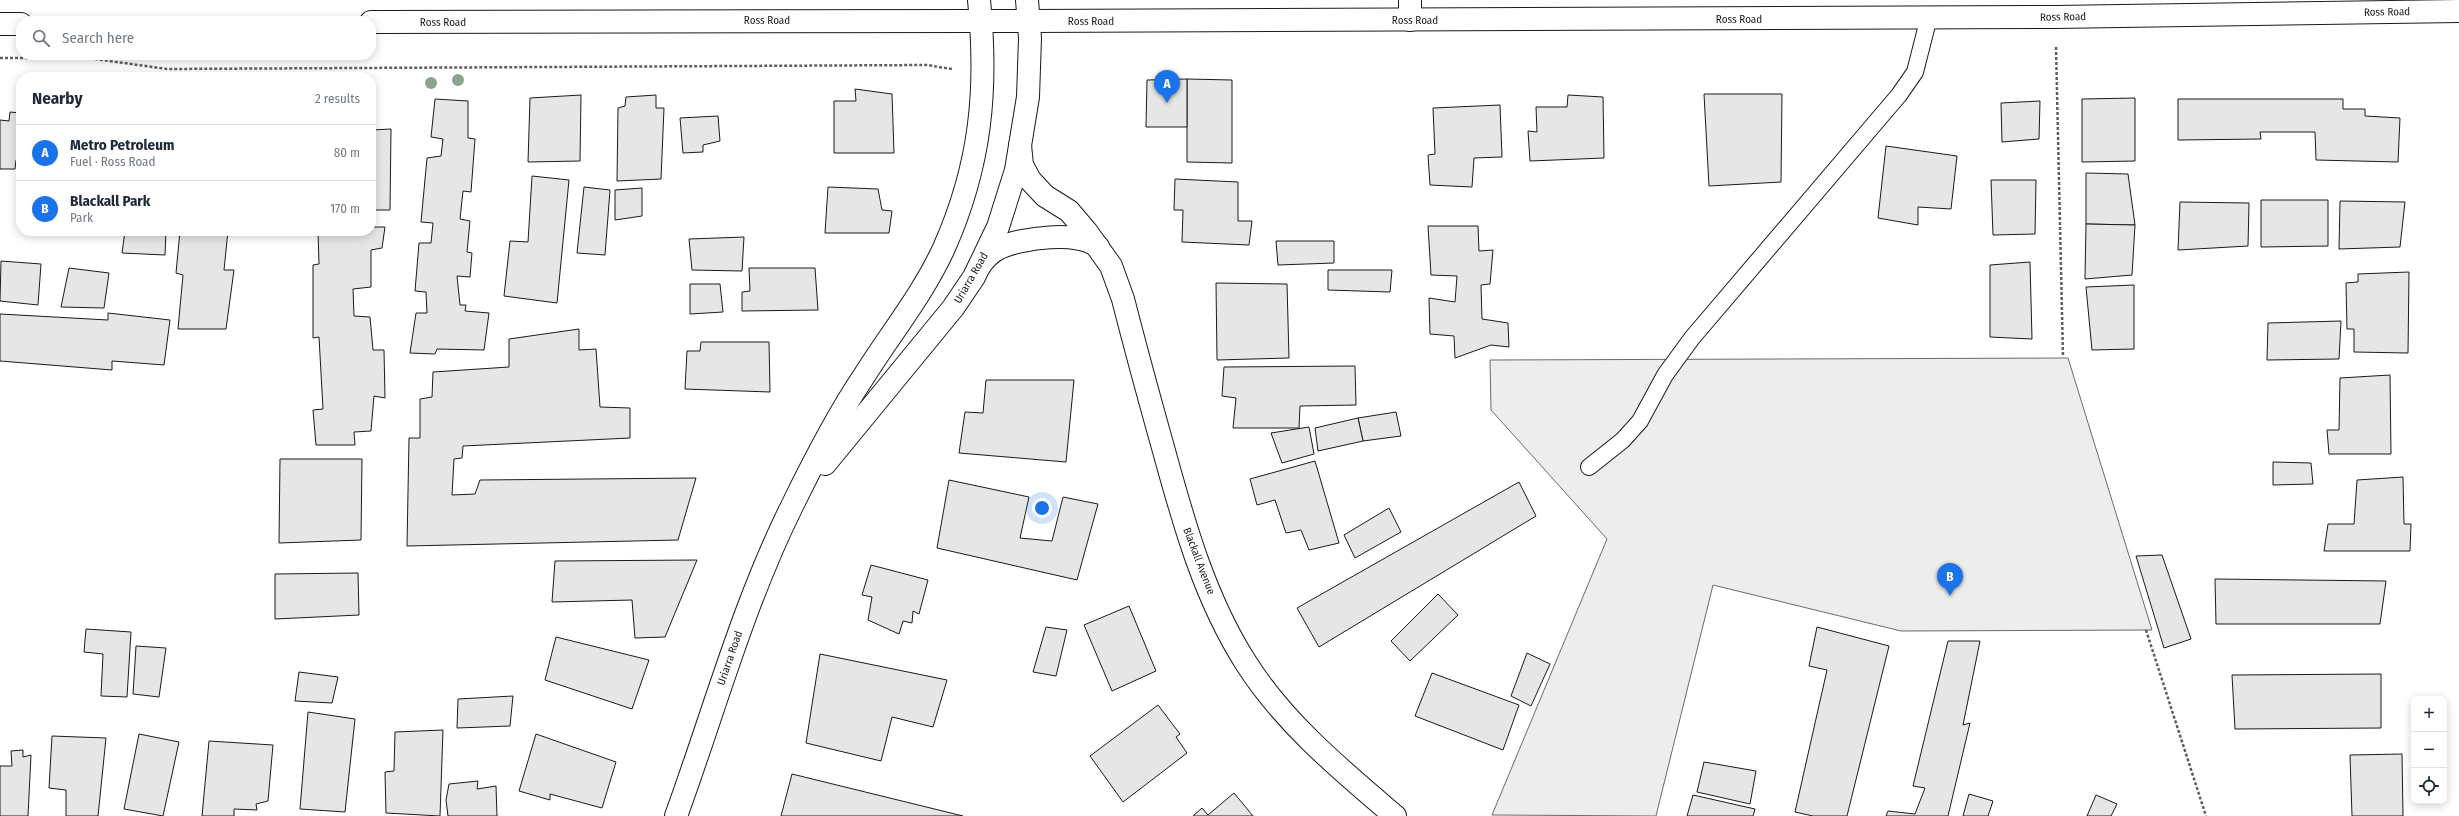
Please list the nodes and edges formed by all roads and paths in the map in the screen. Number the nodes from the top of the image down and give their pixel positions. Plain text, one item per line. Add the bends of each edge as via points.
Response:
1 (1028, 10) edge
2 (1410, 10) edge
3 (980, 11) edge
4 (2459, 11) edge
5 (2055, 17) junction
6 (1928, 18) junction
7 (376, 22) edge
8 (0, 24) edge
9 (16, 24) edge
10 (0, 58) edge
11 (16, 58) edge
12 (102, 60) edge
13 (952, 68) dead end
14 (1020, 142) junction
15 (1100, 250) junction
16 (978, 268) junction
17 (2063, 357) dead end
18 (1589, 467) dead end
19 (793, 504) junction
20 (2146, 630) dead end
21 (676, 816) edge
22 (1395, 816) edge
23 (2206, 816) edge

1 - 2 street, Ross Road
1 - 3 street, Ross Road
1 - 14 street, Uriarra Road via 1030,83
2 - 6 street, Ross Road
3 - 7 street, Ross Road
3 - 19 street, Uriarra Road via 983,95 979,129 966,186 951,230 943,250 906,316 862,378
4 - 5 street, Ross Road
5 - 6 street, Ross Road
5 - 17 path
6 - 18 lane via 1914,72 1899,95 1692,338 1665,375 1640,421 1623,440
8 - 9 street
10 - 11 path
12 - 13 path via 167,69 896,65
14 - 15 street, Blackall Avenue via 1022,164 1030,180 1045,196 1073,214
14 - 16 street, Uriarra Road via 1016,170 998,227
15 - 16 street, Blackall Avenue via 1090,241 1080,238 1031,240 999,248
15 - 22 street, Blackall Avenue via 1111,266 1123,299 1194,553 1225,625 1246,662 1293,723 1341,770
16 - 19 street, Uriarra Road via 953,308
19 - 21 street, Uriarra Road via 760,574
20 - 23 path

